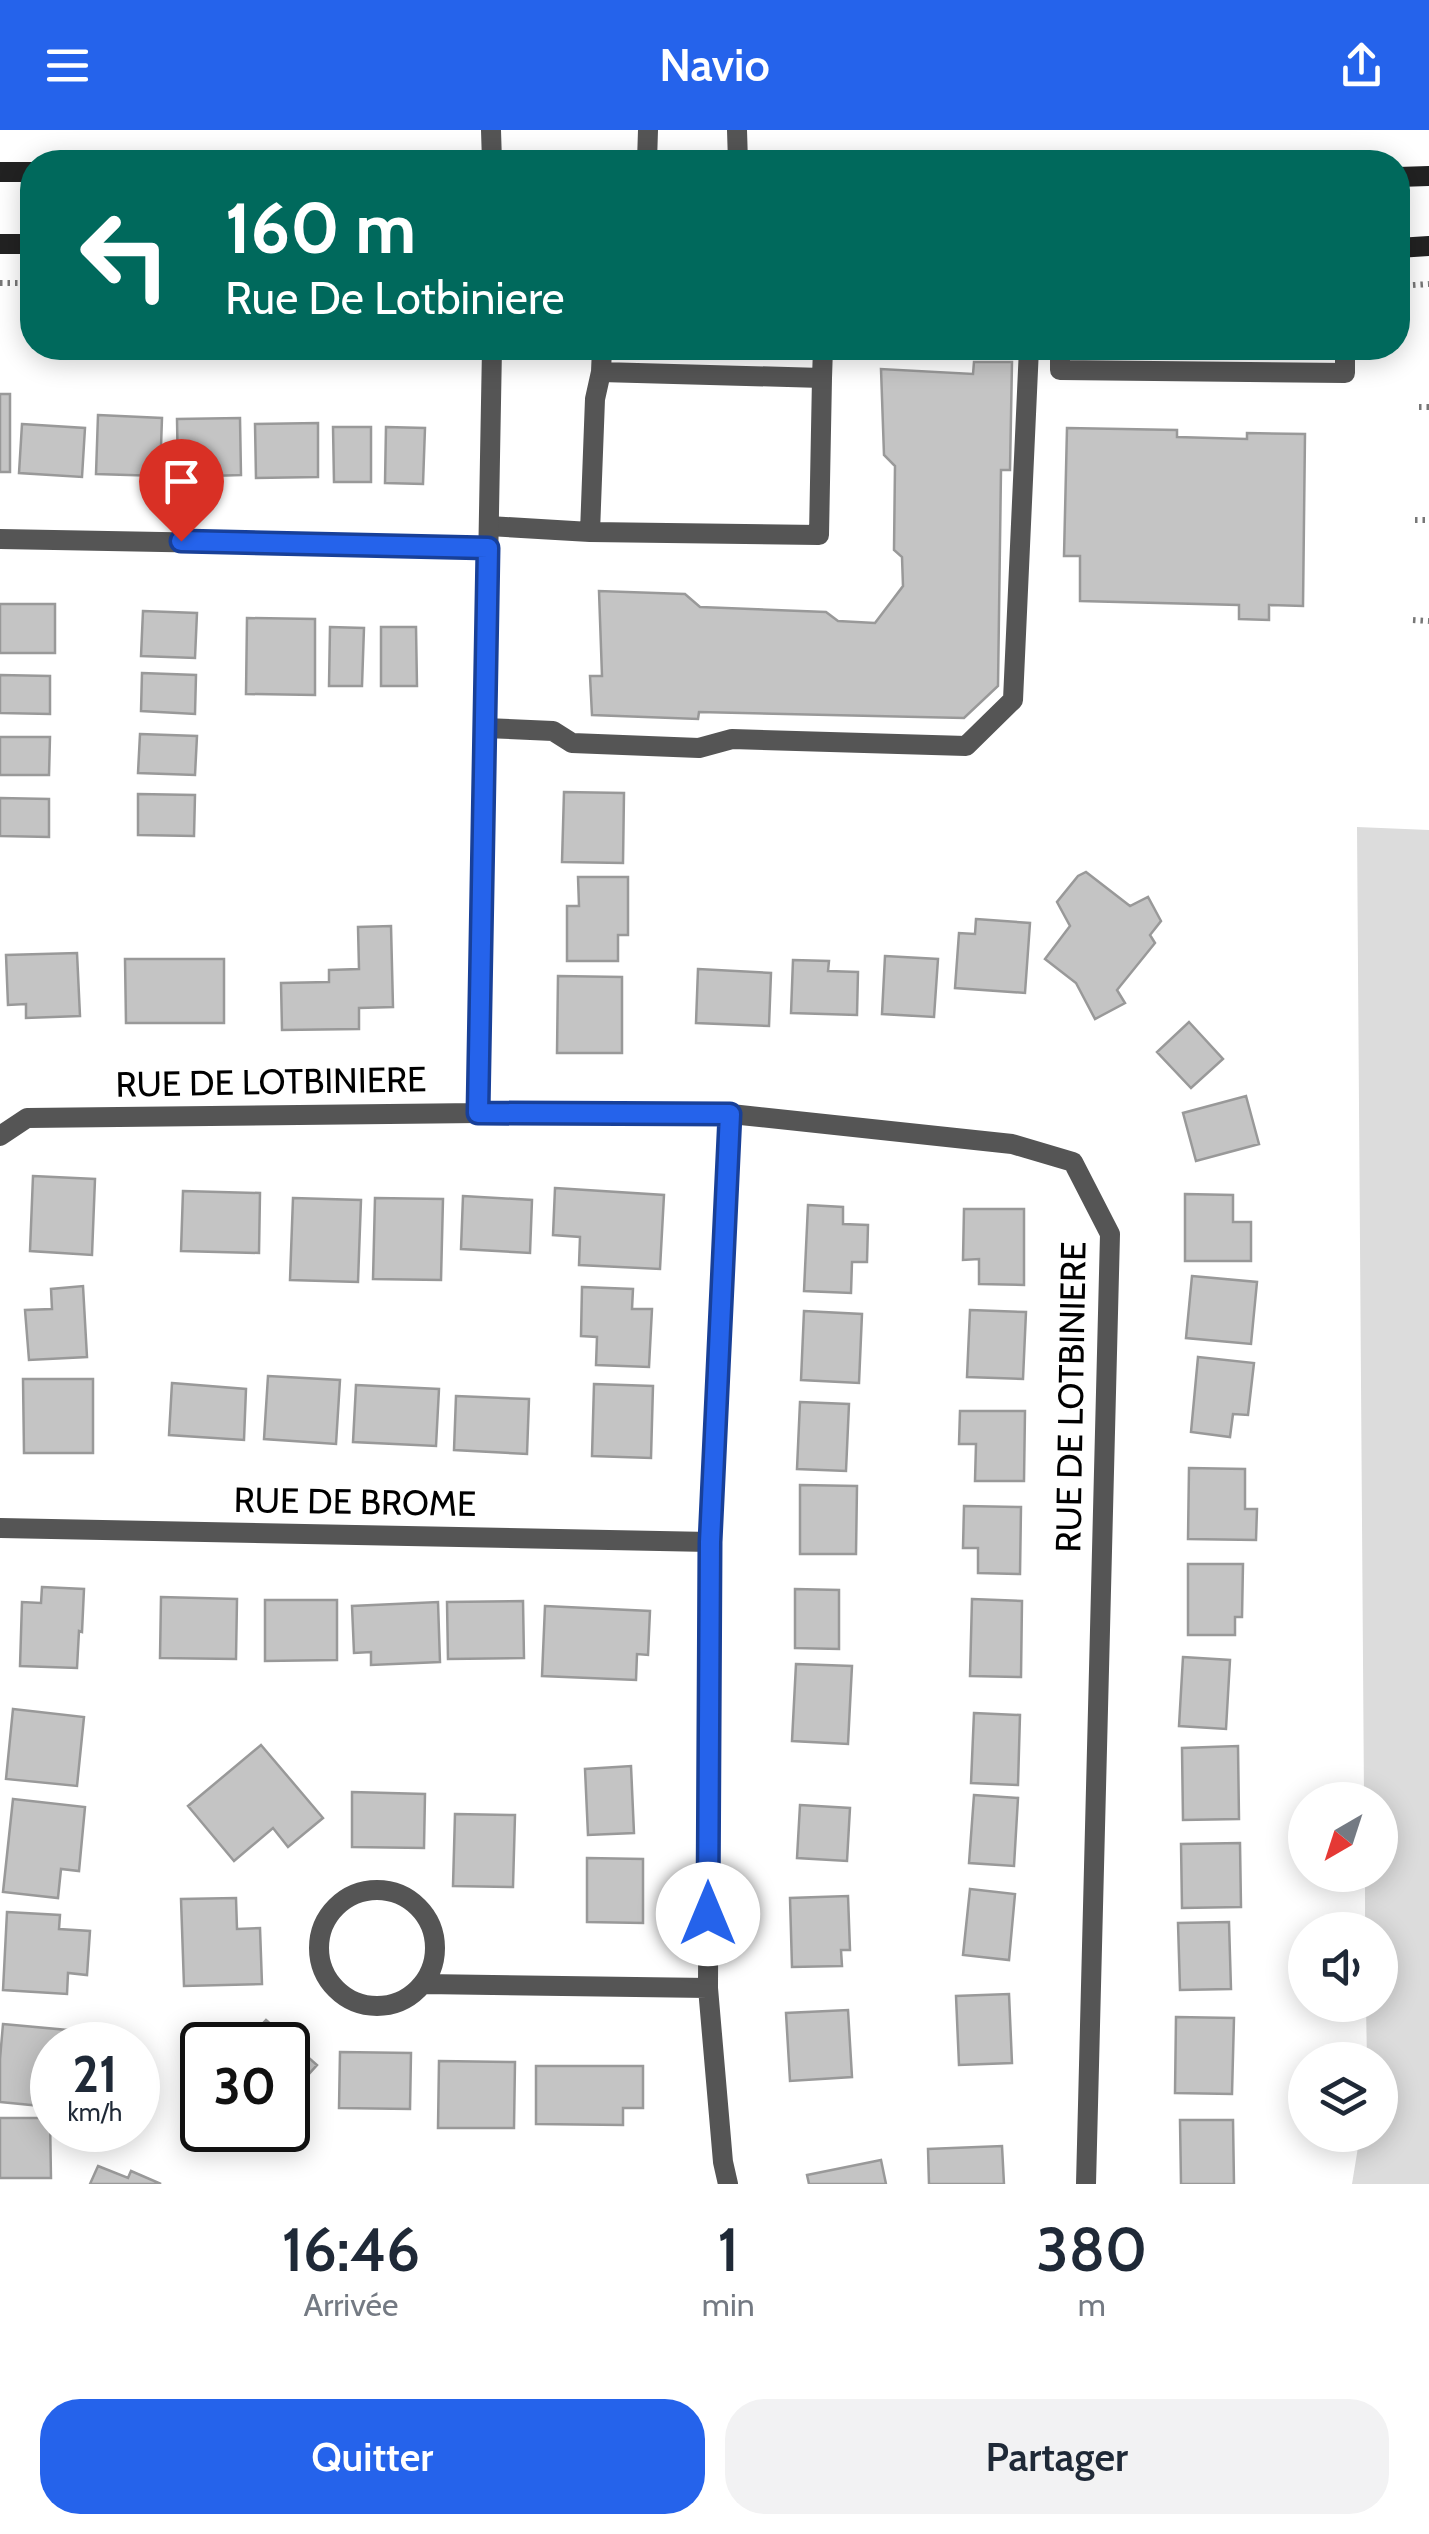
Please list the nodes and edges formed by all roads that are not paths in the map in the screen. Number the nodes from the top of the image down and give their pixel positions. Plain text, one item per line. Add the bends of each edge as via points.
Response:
1 (492, 360) edge
2 (602, 360) edge
3 (823, 360) edge
4 (1028, 360) edge
5 (1060, 360) edge
6 (1345, 360) edge
7 (602, 372) junction
8 (822, 378) junction
9 (590, 532) junction
10 (489, 537) junction
11 (0, 539) edge
12 (485, 728) junction
13 (478, 1113) junction
14 (730, 1114) junction
15 (0, 1136) edge
16 (0, 1528) edge
17 (710, 1542) junction
18 (424, 1984) junction
19 (708, 1988) junction
20 (728, 2184) edge
21 (1086, 2184) edge

1 - 10 street
2 - 7 street
3 - 8 street
4 - 12 street via 1013,700 966,746 732,739 699,748 572,744 553,731
5 - 6 street via 1060,370 1346,374
7 - 8 street
7 - 9 street
8 - 9 street via 819,535
9 - 10 street
10 - 11 street
10 - 12 street
12 - 13 street
13 - 14 street, RUE DE LOTBINIERE
13 - 15 street, RUE DE LOTBINIERE via 27,1118
14 - 17 street
14 - 21 street, RUE DE LOTBINIERE via 1012,1144 1073,1162 1110,1234
16 - 17 street, RUE DE BROME
17 - 19 street
18 - 18 street via 436,1946 431,1926 409,1900 365,1890 331,1911 321,1929 320,1965 342,1995 376,2007 394,2004
18 - 19 street
19 - 20 street

